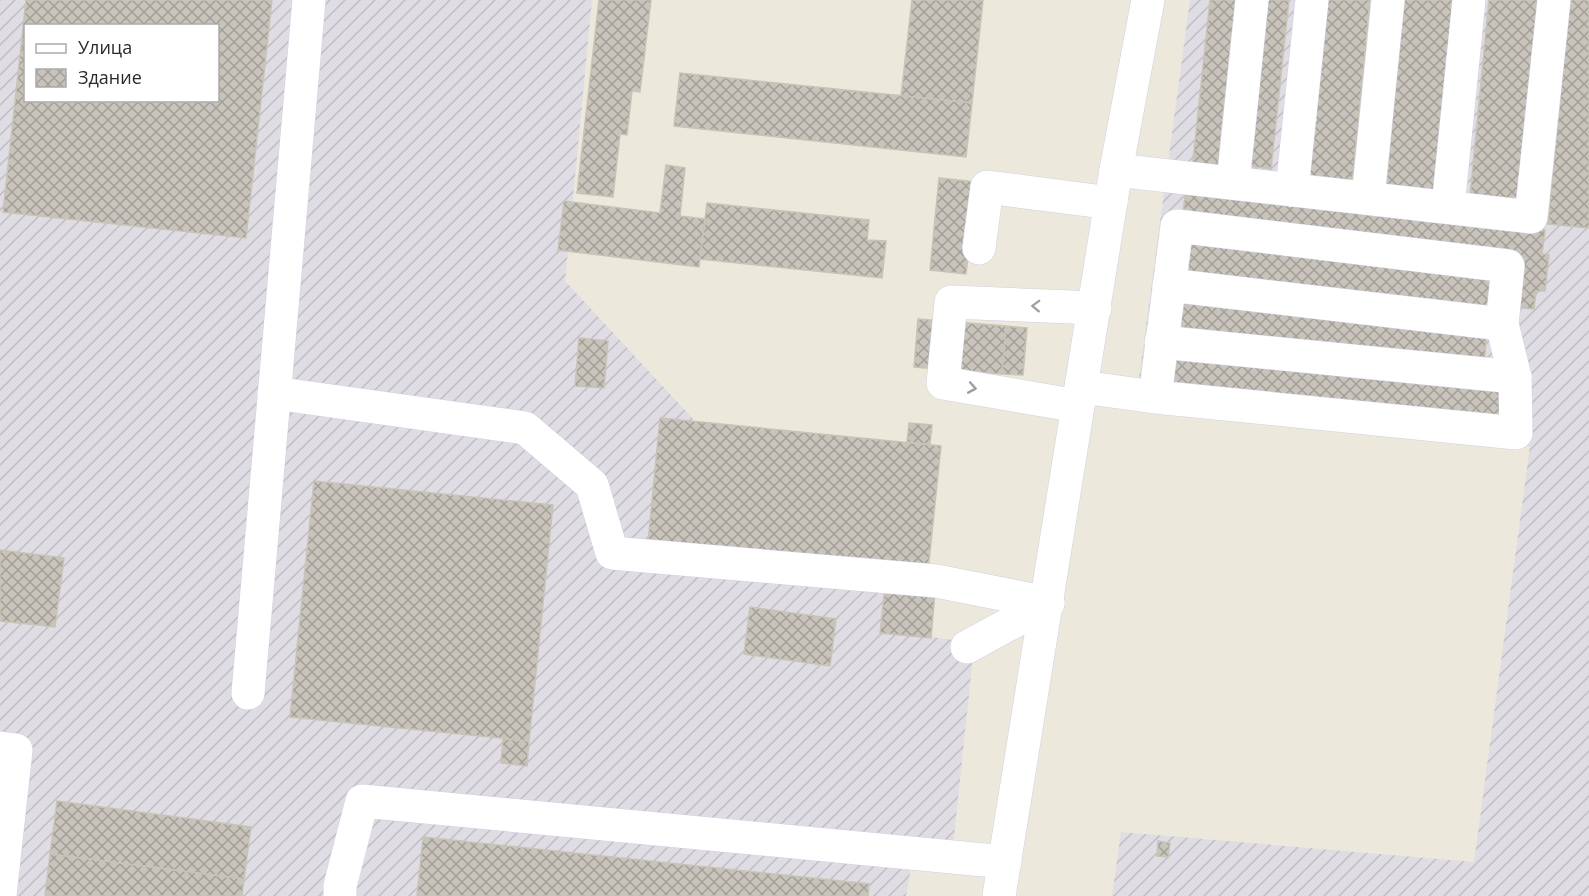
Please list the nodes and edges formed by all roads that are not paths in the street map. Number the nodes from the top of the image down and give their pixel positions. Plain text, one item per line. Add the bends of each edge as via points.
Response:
1 (309, 0) edge
2 (1148, 0) edge
3 (1252, 0) edge
4 (1312, 0) edge
5 (1388, 0) edge
6 (1469, 0) edge
7 (1554, 0) edge
8 (1116, 170) junction
9 (1233, 183) junction
10 (1292, 190) junction
11 (1368, 198) junction
12 (1111, 203) junction
13 (1448, 207) junction
14 (979, 248) dead end
15 (1169, 285) junction
16 (1095, 308) junction
17 (1502, 324) junction
18 (1161, 342) junction
19 (1515, 377) junction
20 (274, 393) junction
21 (1080, 396) junction
22 (1155, 397) junction
23 (1048, 603) junction
24 (967, 647) dead end
25 (248, 693) dead end
26 (0, 748) edge
27 (1005, 862) junction
28 (0, 895) edge
29 (340, 896) edge
30 (999, 896) edge

1 - 20 street
2 - 8 street
3 - 9 street
4 - 10 street
5 - 11 street
6 - 13 street
7 - 13 street via 1531,217
8 - 9 street
8 - 12 street
9 - 10 street
10 - 11 street
11 - 13 street
12 - 14 street via 987,187
12 - 16 street
15 - 17 street
15 - 17 street via 1177,226 1508,266
15 - 18 street
16 - 21 street
16 -> 21 street via 951,302 943,383
17 - 19 street
18 - 19 street
18 - 22 street
19 - 22 street via 1516,433
20 - 23 street via 525,428 592,485 612,553 936,581
20 - 25 street
21 - 22 street
21 - 23 street
23 - 24 street
23 - 27 street
26 - 28 street via 16,750
27 - 29 street via 362,801
27 - 30 street

